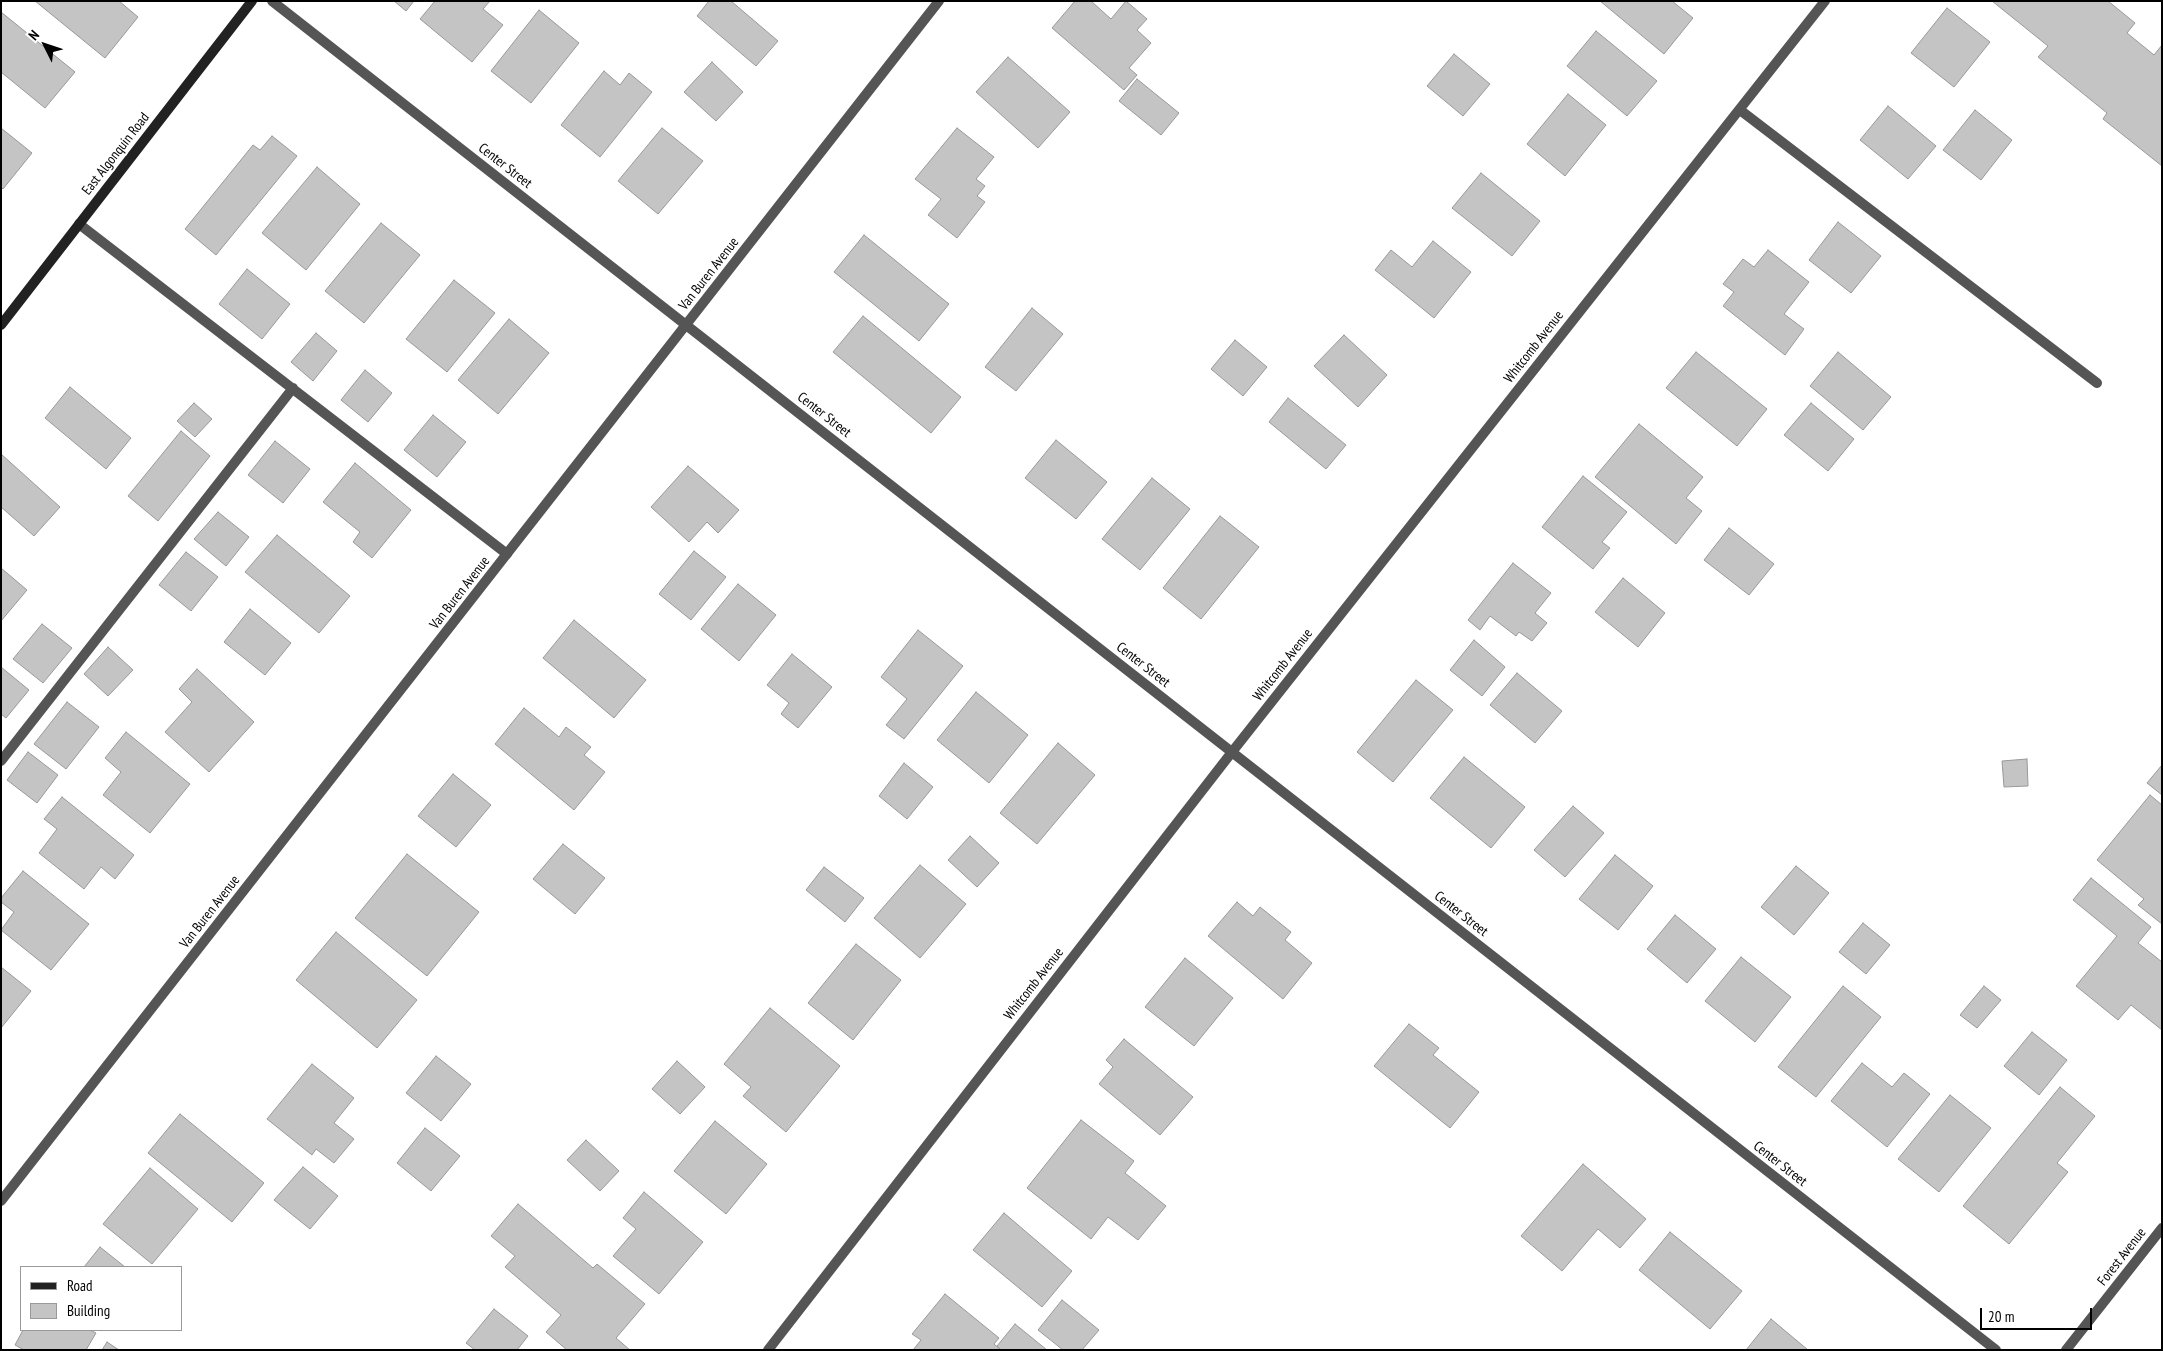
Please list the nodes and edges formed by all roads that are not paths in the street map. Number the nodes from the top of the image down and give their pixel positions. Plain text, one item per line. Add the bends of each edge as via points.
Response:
1 (252, 1) edge
2 (272, 1) edge
3 (939, 1) edge
4 (1825, 1) edge
5 (1740, 110) junction
6 (79, 224) junction
7 (1, 325) edge
8 (686, 325) junction
9 (2097, 383) dead end
10 (293, 388) junction
11 (507, 554) junction
12 (1232, 752) junction
13 (1, 761) edge
14 (1, 1201) edge
15 (2162, 1228) edge
16 (768, 1350) edge
17 (1996, 1350) edge
18 (2066, 1350) edge

1 - 6 street, East Algonquin Road
2 - 8 street, Center Street
3 - 8 street, Van Buren Avenue
4 - 5 street, Whitcomb Avenue
5 - 9 street
5 - 12 street, Whitcomb Avenue
6 - 7 street, East Algonquin Road
6 - 10 street
8 - 11 street, Van Buren Avenue
8 - 12 street, Center Street
10 - 11 street
10 - 13 street
11 - 14 street, Van Buren Avenue
12 - 16 street, Whitcomb Avenue
12 - 17 street, Center Street
15 - 18 street, Forest Avenue

